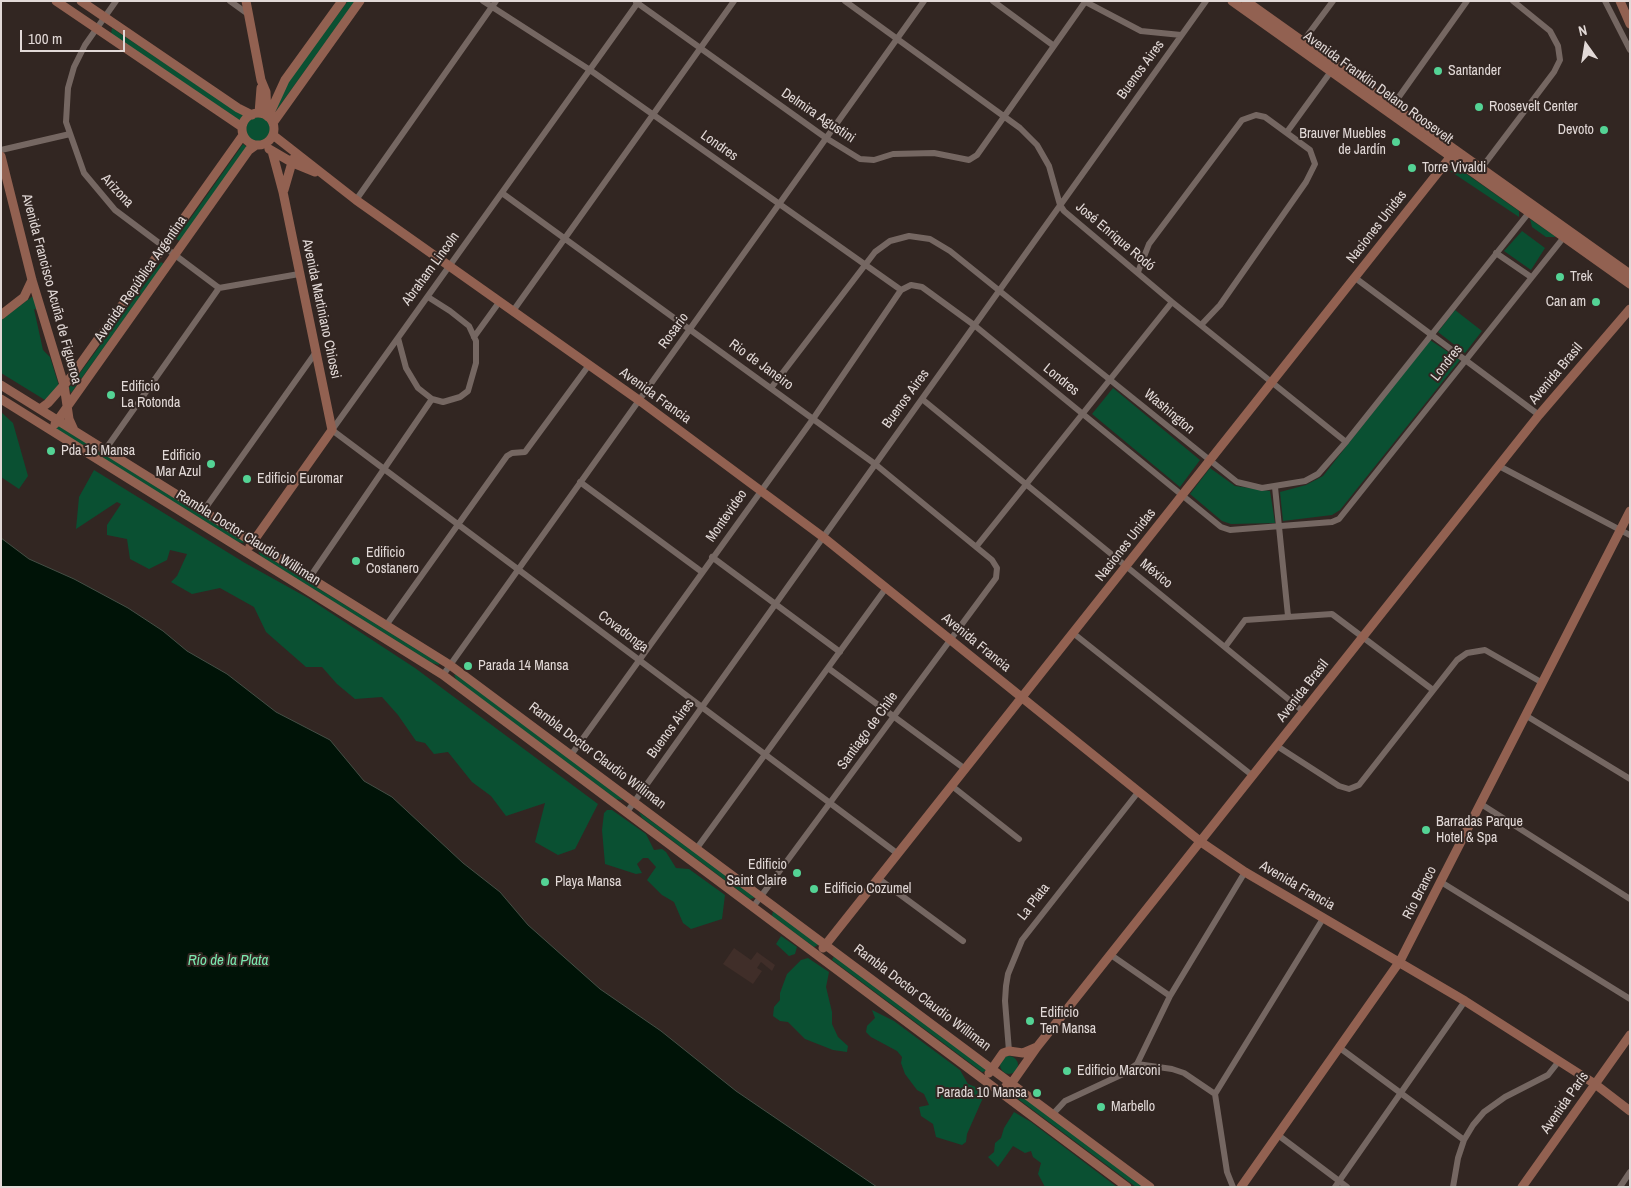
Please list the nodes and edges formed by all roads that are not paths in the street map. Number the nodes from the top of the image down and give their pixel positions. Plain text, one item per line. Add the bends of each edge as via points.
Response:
1 (56, 1) edge
2 (80, 1) edge
3 (116, 1) edge
4 (230, 1) edge
5 (246, 1) edge
6 (342, 1) edge
7 (360, 1) edge
8 (483, 1) edge
9 (734, 1) edge
10 (845, 1) edge
11 (924, 1) edge
12 (993, 1) edge
13 (1206, 1) edge
14 (1232, 1) edge
15 (1246, 1) edge
16 (1333, 1) edge
17 (1467, 1) edge
18 (1513, 1) edge
19 (1604, 1) edge
20 (1620, 1) edge
21 (637, 2) edge
22 (1084, 2) edge
23 (494, 4) edge
24 (248, 14) junction
25 (104, 17) junction
26 (1630, 24) edge
27 (95, 28) junction
28 (1181, 35) junction
29 (897, 39) junction
30 (1300, 45) junction
31 (1054, 46) junction
32 (700, 49) junction
33 (1630, 50) edge
34 (1333, 68) junction
35 (590, 70) junction
36 (1390, 109) junction
37 (654, 115) junction
38 (1005, 116) junction
39 (264, 117) junction
40 (243, 131) junction
41 (1287, 132) junction
42 (70, 134) junction
43 (273, 135) junction
44 (826, 138) junction
45 (259, 145) junction
46 (1, 150) edge
47 (272, 151) junction
48 (292, 152) junction
49 (1452, 154) junction
50 (1, 156) edge
51 (293, 163) junction
52 (1479, 172) junction
53 (320, 174) junction
54 (283, 192) junction
55 (502, 193) junction
56 (356, 200) junction
57 (780, 204) junction
58 (1060, 205) junction
59 (1531, 210) junction
60 (1564, 237) junction
61 (566, 239) junction
62 (165, 247) junction
63 (1496, 253) junction
64 (176, 255) junction
65 (866, 265) junction
66 (450, 266) junction
67 (1138, 272) junction
68 (300, 274) junction
69 (1630, 274) edge
70 (1354, 277) junction
71 (1531, 277) junction
72 (32, 280) junction
73 (1630, 284) edge
74 (219, 288) junction
75 (901, 290) junction
76 (999, 290) junction
77 (428, 297) junction
78 (500, 301) junction
79 (1172, 302) junction
80 (1630, 309) edge
81 (513, 311) junction
82 (1, 315) edge
83 (1202, 324) junction
84 (974, 325) junction
85 (690, 330) junction
86 (1430, 333) junction
87 (474, 337) junction
88 (398, 338) junction
89 (316, 352) junction
90 (1466, 359) junction
91 (589, 365) junction
92 (1110, 379) junction
93 (1272, 381) junction
94 (64, 385) junction
95 (1, 386) edge
96 (771, 388) junction
97 (432, 399) junction
98 (922, 399) junction
99 (1, 400) edge
100 (640, 401) junction
101 (67, 407) junction
102 (40, 409) junction
103 (1082, 414) junction
104 (1539, 416) junction
105 (814, 419) junction
106 (59, 420) junction
107 (49, 429) junction
108 (74, 430) junction
109 (332, 430) junction
110 (1346, 442) junction
111 (105, 450) junction
112 (1209, 461) junction
113 (875, 464) junction
114 (1499, 466) junction
115 (384, 469) junction
116 (580, 482) junction
117 (1026, 484) junction
118 (1275, 487) junction
119 (760, 490) junction
120 (1182, 495) junction
121 (204, 510) junction
122 (1630, 511) edge
123 (458, 524) junction
124 (1279, 527) junction
125 (1620, 530) junction
126 (1630, 535) edge
127 (823, 537) junction
128 (253, 542) junction
129 (976, 547) junction
130 (245, 553) junction
131 (712, 557) junction
132 (1126, 566) junction
133 (997, 568) joint
134 (518, 569) junction
135 (702, 572) junction
136 (310, 577) junction
137 (886, 588) junction
138 (775, 604) junction
139 (1288, 616) junction
140 (387, 624) junction
141 (1073, 633) junction
142 (1363, 638) junction
143 (950, 640) junction
144 (1225, 647) junction
145 (840, 652) junction
146 (639, 660) junction
147 (450, 665) junction
148 (828, 668) junction
149 (443, 675) junction
150 (1541, 682) junction
151 (1434, 690) junction
152 (1022, 698) junction
153 (702, 707) junction
154 (1304, 712) junction
155 (1525, 715) junction
156 (894, 716) junction
157 (1277, 746) junction
158 (765, 754) junction
159 (572, 755) junction
160 (965, 769) junction
161 (1253, 776) junction
162 (1630, 779) edge
163 (952, 786) junction
164 (1138, 791) junction
165 (634, 801) junction
166 (830, 803) junction
167 (1481, 804) junction
168 (627, 812) junction
169 (1019, 838) dead end
170 (1201, 842) junction
171 (697, 848) junction
172 (898, 854) junction
173 (1245, 872) junction
174 (879, 879) junction
175 (1441, 882) junction
176 (761, 896) junction
177 (1630, 899) edge
178 (753, 907) junction
179 (1324, 917) junction
180 (963, 941) dead end
181 (826, 944) junction
182 (817, 955) junction
183 (1112, 955) junction
184 (1400, 961) junction
185 (1170, 996) junction
186 (1630, 1000) edge
187 (1465, 1001) junction
188 (1630, 1035) edge
189 (1037, 1047) junction
190 (1340, 1048) junction
191 (1013, 1052) junction
192 (1559, 1060) junction
193 (1137, 1064) junction
194 (1024, 1066) junction
195 (992, 1068) junction
196 (988, 1081) junction
197 (1011, 1084) junction
198 (1596, 1084) junction
199 (1000, 1090) junction
200 (1402, 1092) junction
201 (1215, 1094) junction
202 (1630, 1111) edge
203 (1052, 1115) junction
204 (1278, 1135) junction
205 (1464, 1140) junction
206 (1630, 1172) edge
207 (1337, 1184) edge
208 (1127, 1187) edge
209 (1150, 1187) edge
210 (1234, 1187) edge
211 (1241, 1187) edge
212 (1347, 1187) edge
213 (1453, 1187) edge
214 (1522, 1187) edge
215 (1620, 1187) edge

1 - 27 street
2 - 25 street
3 - 25 street, Arizona
4 - 24 street
5 - 24 street
6 - 39 street via 285,80
7 - 39 street
8 - 23 street, Londres
9 - 32 street
10 - 29 street, José Enrique Rodó
11 - 29 street, Rosario
12 - 31 street
13 - 28 street, Buenos Aires
14 - 30 street, Avenida Franklin Delano Roosevelt
15 - 30 street, Avenida Franklin Delano Roosevelt
16 - 30 street
17 - 36 street
18 - 52 street via 1550,31 1558,46 1560,60
19 - 33 street
20 - 26 street
21 - 32 street, Delmira Agustini
21 - 35 street, Abraham Lincoln
22 - 28 street via 1141,31
22 - 31 street, Delmira Agustini
23 - 35 street, Londres
23 - 56 street
24 - 39 street via 261,80
25 - 27 street, Arizona
25 - 39 street via 238,108
27 - 40 street
27 - 42 street, Arizona via 74,67 68,88 66,122
28 - 58 street, Buenos Aires
29 - 38 street, José Enrique Rodó
29 - 44 street, Rosario
30 - 34 street, Avenida Franklin Delano Roosevelt
31 - 38 street, Delmira Agustini
32 - 37 street
32 - 44 street, Delmira Agustini
34 - 36 street, Avenida Franklin Delano Roosevelt
34 - 41 street
35 - 37 street, Londres
35 - 55 street, Abraham Lincoln
36 - 49 street, Avenida Franklin Delano Roosevelt
37 - 57 street, Londres
37 - 61 street
38 - 44 street, Delmira Agustini via 977,155 969,160 934,153 860,159
38 - 58 street, José Enrique Rodó via 1037,145 1052,173
39 - 40 street via 246,119
39 - 43 street
40 - 45 street via 248,142
40 - 62 street, Avenida República Argentina
41 - 67 street via 1265,117 1256,115 1242,120 1149,244
41 - 83 street via 1310,150 1315,164 1313,169 1220,305
42 - 46 street
42 - 62 street, Arizona via 84,173 98,193 115,210
43 - 45 street
43 - 48 street, Avenida Francia
44 - 57 street, Rosario
45 - 47 street, Avenida Francia
45 - 64 street, Avenida República Argentina via 249,150
47 - 51 street, Avenida Francia
47 - 54 street, Avenida Martiniano Chiossi
48 - 51 street
48 - 53 street, Avenida Francia
49 - 52 street, Avenida Franklin Delano Roosevelt
49 - 70 street, Naciones Unidas
50 - 72 street, Avenida Francisco Acuña de Figueroa
51 - 53 street, Avenida Francia
51 - 54 street
52 - 59 street, Avenida Franklin Delano Roosevelt
53 - 56 street, Avenida Francia
54 - 68 street, Avenida Martiniano Chiossi
55 - 61 street, Rio de Janeiro
55 - 66 street, Abraham Lincoln
56 - 66 street, Avenida Francia
57 - 65 street, Londres
57 - 85 street, Rosario
58 - 67 street, José Enrique Rodó
58 - 76 street, Buenos Aires
59 - 60 street, Avenida Franklin Delano Roosevelt
59 - 63 street, Washington
59 - 69 street, Avenida Franklin Delano Roosevelt
60 - 71 street, Londres
60 - 73 street, Avenida Franklin Delano Roosevelt
61 - 81 street
61 - 85 street, Rio de Janeiro
62 - 64 street, Arizona
62 - 94 street, Avenida República Argentina
63 - 71 street
63 - 86 street, Washington
64 - 74 street, Arizona
64 - 101 street, Avenida República Argentina
65 - 75 street, Londres
65 - 76 street, Washington via 875,252 890,241 909,236 930,239
65 - 96 street, Washington
66 - 77 street, Abraham Lincoln
66 - 78 street, Avenida Francia
67 - 79 street, José Enrique Rodó
68 - 74 street
68 - 89 street, Avenida Martiniano Chiossi
70 - 86 street
70 - 93 street, Naciones Unidas
71 - 90 street, Londres
72 - 82 street via 24,297
72 - 94 street, Avenida Francisco Acuña de Figueroa
74 - 111 street
75 - 84 street, Londres via 911,285 922,287
75 - 105 street, Montevideo
76 - 84 street, Buenos Aires
76 - 92 street, Washington
77 - 87 street via 470,326
77 - 88 street, Abraham Lincoln
78 - 81 street, Avenida Francia
78 - 87 street
79 - 83 street, José Enrique Rodó
79 - 92 street
80 - 104 street, Avenida Brasil
81 - 91 street, Avenida Francia
83 - 93 street, José Enrique Rodó
84 - 98 street, Buenos Aires
84 - 103 street, Londres
85 - 96 street, Rio de Janeiro
85 - 100 street, Rosario
86 - 90 street
86 - 110 street, Washington
87 - 97 street via 476,363 468,391 443,402
88 - 97 street via 406,368 418,388
88 - 109 street, Abraham Lincoln
89 - 109 street, Avenida Martiniano Chiossi
89 - 121 street
90 - 104 street
90 - 124 street, Londres via 1339,519
91 - 100 street, Avenida Francia
91 - 123 street via 525,452 507,456
92 - 103 street
92 - 112 street, Washington
93 - 110 street, José Enrique Rodó
93 - 112 street, Naciones Unidas
94 - 101 street, Avenida Francisco Acuña de Figueroa
94 - 102 street, Avenida República Argentina
95 - 102 street, Rambla Doctor Claudio Williman
96 - 105 street, Rio de Janeiro
97 - 115 street
98 - 113 street, Buenos Aires
98 - 117 street, México
99 - 107 street, Rambla Doctor Claudio Williman
100 - 116 street, Rosario
100 - 119 street, Avenida Francia
101 - 106 street, Avenida República Argentina
101 - 108 street, Avenida Francisco Acuña de Figueroa
102 - 106 street, Rambla Doctor Claudio Williman
103 - 117 street
103 - 120 street, Londres
104 - 114 street, Avenida Brasil
105 - 113 street, Rio de Janeiro
105 - 119 street, Montevideo
106 - 107 street, Avenida República Argentina
106 - 108 street, Rambla Doctor Claudio Williman
107 - 130 street, Rambla Doctor Claudio Williman
108 - 111 street, Rambla Doctor Claudio Williman
109 - 115 street, Covadonga
109 - 128 street, Abraham Lincoln
110 - 118 street, Washington via 1318,474 1306,481
111 - 121 street, Rambla Doctor Claudio Williman
112 - 118 street, Washington via 1237,482 1262,488
112 - 120 street, Naciones Unidas
113 - 127 street, Buenos Aires
113 - 129 street, Rio de Janeiro
114 - 125 street
114 - 142 street, Avenida Brasil
115 - 123 street, Covadonga
115 - 136 street
116 - 134 street, Rosario
116 - 135 street
117 - 129 street
117 - 132 street, México
118 - 124 street
119 - 127 street, Avenida Francia
119 - 131 street, Montevideo
120 - 124 street, Londres via 1221,527 1230,530
120 - 132 street, Naciones Unidas
121 - 128 street, Rambla Doctor Claudio Williman
122 - 125 street, Río Branco
123 - 134 street, Covadonga
123 - 140 street
124 - 139 street
125 - 126 street
125 - 150 street, Río Branco
127 - 137 street, Avenida Francia
127 - 138 street, Buenos Aires
128 - 130 street, Abraham Lincoln
128 - 136 street, Rambla Doctor Claudio Williman
129 - 133 street, Rio de Janeiro
130 - 149 street, Rambla Doctor Claudio Williman
131 - 135 street, Montevideo
131 - 138 street
132 - 141 street, Naciones Unidas
132 - 144 street, México
133 - 143 street, Santiago de Chile via 996,578
134 - 146 street, Covadonga
134 - 147 street, Rosario
135 - 146 street, Montevideo
136 - 140 street, Rambla Doctor Claudio Williman
137 - 143 street, Avenida Francia
137 - 145 street
138 - 145 street
138 - 153 street, Buenos Aires
139 - 142 street via 1332,614
139 - 144 street via 1245,620
140 - 147 street, Rambla Doctor Claudio Williman
141 - 152 street, Naciones Unidas
141 - 161 street
142 - 151 street
142 - 154 street, Avenida Brasil
143 - 152 street, Avenida Francia
143 - 156 street, Santiago de Chile
144 - 154 street, México
145 - 148 street
146 - 153 street, Covadonga
146 - 159 street, Montevideo
147 - 149 street, Rosario
147 - 159 street, Rambla Doctor Claudio Williman
148 - 156 street
148 - 158 street
149 - 168 street, Rambla Doctor Claudio Williman
150 - 151 street via 1485,650 1475,650 1457,660
150 - 155 street, Río Branco
151 - 157 street via 1359,785 1350,789 1339,786
152 - 160 street, Naciones Unidas
152 - 164 street, Avenida Francia
153 - 158 street, Covadonga
153 - 165 street, Buenos Aires
154 - 157 street, Avenida Brasil
155 - 162 street
155 - 167 street, Río Branco
156 - 160 street
156 - 166 street, Santiago de Chile
157 - 161 street, Avenida Brasil
158 - 166 street, Covadonga
158 - 171 street
159 - 165 street, Rambla Doctor Claudio Williman
160 - 163 street, Naciones Unidas
161 - 170 street, Avenida Brasil
163 - 169 street
163 - 172 street, Naciones Unidas
164 - 170 street, Avenida Francia
164 - 191 street, La Plata via 1022,940 1006,986 1005,1001
165 - 168 street, Buenos Aires
165 - 171 street, Rambla Doctor Claudio Williman
166 - 172 street, Covadonga
166 - 176 street, Santiago de Chile
167 - 175 street, Río Branco
167 - 177 street
168 - 178 street, Rambla Doctor Claudio Williman
170 - 173 street, Avenida Francia
170 - 183 street, Avenida Brasil
171 - 176 street, Rambla Doctor Claudio Williman
172 - 174 street, Naciones Unidas
173 - 179 street, Avenida Francia
173 - 185 street
174 - 180 street
174 - 181 street, Naciones Unidas
175 - 184 street, Río Branco
175 - 186 street
176 - 178 street, Santiago de Chile
176 - 181 street, Rambla Doctor Claudio Williman
178 - 182 street, Rambla Doctor Claudio Williman
179 - 184 street, Avenida Francia
179 - 201 street
181 - 182 street, Naciones Unidas
181 - 195 street, Rambla Doctor Claudio Williman
182 - 196 street, Rambla Doctor Claudio Williman
183 - 185 street
183 - 189 street, Avenida Brasil
184 - 187 street, Avenida Francia
184 - 190 street, Río Branco
185 - 193 street
187 - 192 street, Avenida Francia
187 - 200 street
188 - 198 street, Avenida París
189 - 191 street via 1027,1052
189 - 194 street, Avenida Brasil
190 - 200 street
190 - 204 street, Río Branco
191 - 194 street
191 - 195 street via 1003,1053
192 - 198 street, Avenida Francia
192 - 205 street via 1548,1075 1523,1086 1484,1112
193 - 201 street via 1184,1073
193 - 203 street via 1123,1074 1064,1101
194 - 197 street, Avenida Brasil
195 - 196 street
195 - 197 street, Rambla Doctor Claudio Williman
196 - 199 street, Rambla Doctor Claudio Williman
197 - 199 street, Avenida Brasil
197 - 203 street, Rambla Doctor Claudio Williman
198 - 202 street, Avenida Francia
198 - 214 street, Avenida París
199 - 208 street, Rambla Doctor Claudio Williman
200 - 205 street
200 - 207 street
201 - 210 street via 1227,1172
203 - 209 street, Rambla Doctor Claudio Williman
204 - 207 street
204 - 211 street, Río Branco
205 - 213 street
206 - 215 street
207 - 212 street

